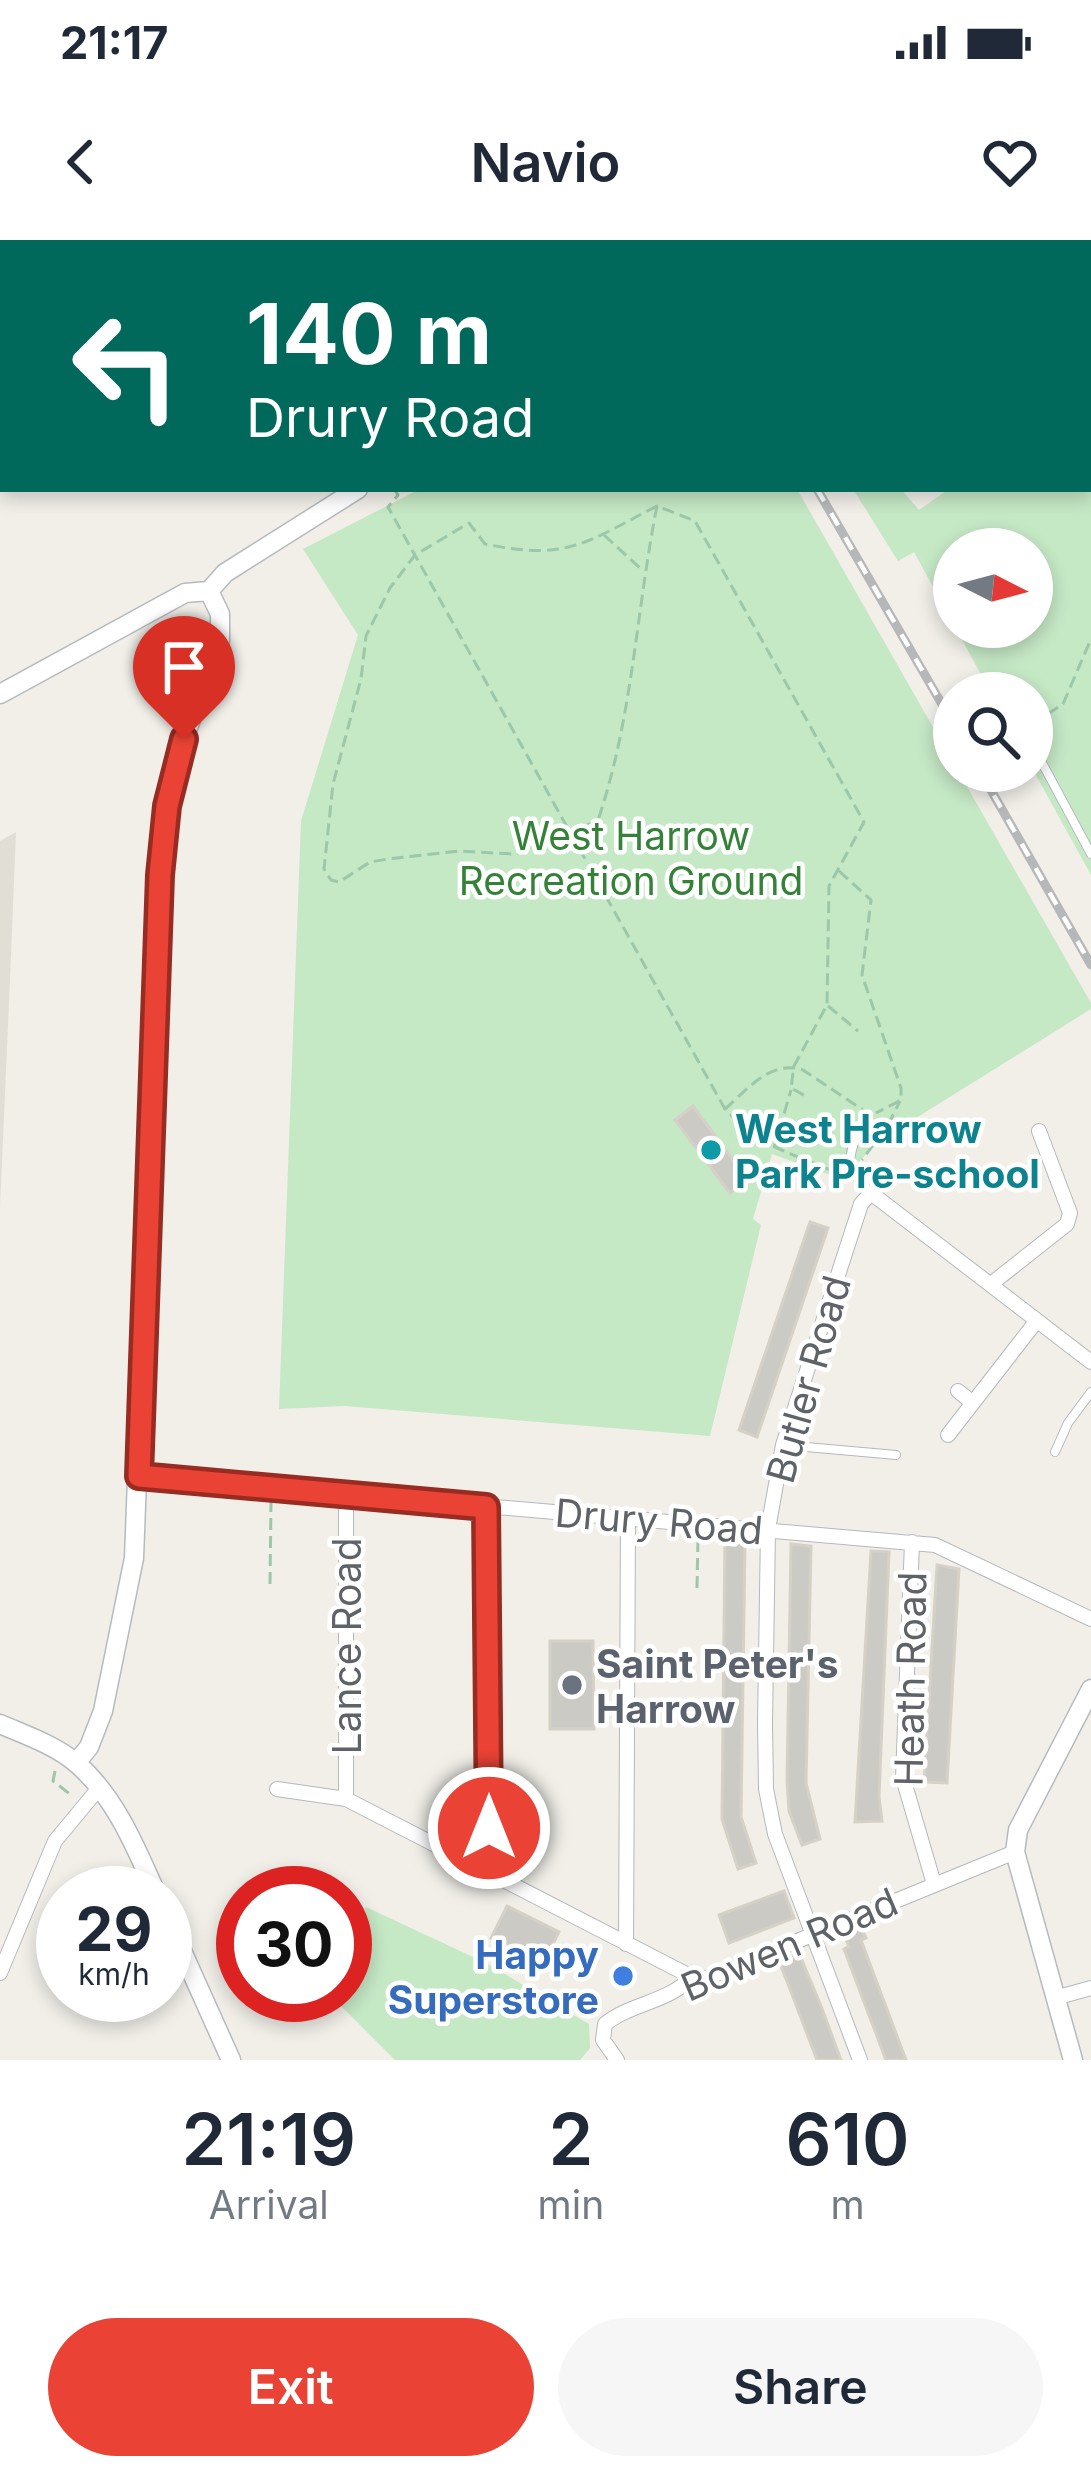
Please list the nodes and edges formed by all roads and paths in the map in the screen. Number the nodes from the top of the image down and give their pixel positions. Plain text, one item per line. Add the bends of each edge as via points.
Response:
1 (396, 492) edge
2 (336, 495) edge
3 (657, 506) junction
4 (602, 534) junction
5 (415, 555) junction
6 (644, 572) junction
7 (209, 591) junction
8 (1091, 639) edge
9 (0, 694) edge
10 (1053, 711) edge
11 (1053, 782) edge
12 (572, 835) junction
13 (1091, 854) edge
14 (838, 870) junction
15 (827, 1005) junction
16 (858, 1031) dead end
17 (794, 1066) junction
18 (791, 1088) junction
19 (809, 1098) dead end
20 (901, 1100) junction
21 (725, 1109) junction
22 (874, 1114) junction
23 (887, 1126) junction
24 (1039, 1131) dead end
25 (858, 1133) dead end
26 (774, 1148) junction
27 (857, 1166) dead end
28 (844, 1177) dead end
29 (871, 1193) junction
30 (992, 1284) junction
31 (1035, 1323) junction
32 (1091, 1362) edge
33 (958, 1391) dead end
34 (1091, 1392) edge
35 (974, 1403) junction
36 (949, 1435) dead end
37 (783, 1445) junction
38 (1054, 1452) dead end
39 (896, 1455) dead end
40 (139, 1476) junction
41 (272, 1488) junction
42 (346, 1494) junction
43 (486, 1507) junction
44 (628, 1518) junction
45 (698, 1524) junction
46 (768, 1529) junction
47 (912, 1542) junction
48 (270, 1584) dead end
49 (697, 1588) dead end
50 (1091, 1618) edge
51 (1091, 1689) edge
52 (0, 1724) edge
53 (76, 1763) junction
54 (56, 1765) dead end
55 (99, 1788) junction
56 (278, 1789) dead end
57 (73, 1796) dead end
58 (346, 1799) junction
59 (1015, 1852) junction
60 (144, 1866) edge
61 (489, 1874) junction
62 (934, 1884) junction
63 (811, 1934) junction
64 (626, 1944) junction
65 (0, 1973) edge
66 (192, 1973) edge
67 (692, 1977) junction
68 (1091, 1988) edge
69 (1055, 1998) junction
70 (231, 2060) edge
71 (617, 2060) edge
72 (860, 2060) edge
73 (1073, 2060) edge

1 - 5 path via 388,506
2 - 7 street
3 - 4 path
3 - 6 path
3 - 14 path via 695,521 864,822
4 - 5 path via 566,551 522,552 485,544 470,523
4 - 6 path
5 - 12 path
5 - 12 path via 366,636 326,825 327,875 339,882 370,862 460,851 513,854
6 - 12 path via 615,769 598,820
7 - 9 street via 185,593
7 - 40 street via 220,640 178,761 160,875
8 - 10 path
11 - 13 lane
12 - 21 path
14 - 15 path via 829,886
14 - 20 path via 871,900 862,976
15 - 16 path
15 - 17 path
17 - 18 path
17 - 21 path via 768,1072
17 - 22 path
18 - 19 path
18 - 26 path
20 - 22 path
20 - 23 path
21 - 26 path
22 - 23 path
23 - 27 path
24 - 30 street via 1070,1213 1067,1224
25 - 29 lane via 848,1167
26 - 28 path
29 - 30 street
29 - 37 street, Butler Road
30 - 31 street
31 - 32 street
31 - 35 street
33 - 35 street
34 - 38 lane
35 - 36 street
37 - 39 lane
37 - 46 street, Butler Road
40 - 41 street, Drury Road
40 - 53 street via 114,1668 89,1747
41 - 42 street, Drury Road
41 - 48 path
42 - 43 street, Drury Road
42 - 58 street, Lance Road
43 - 44 street, Drury Road
43 - 61 street
44 - 45 street, Drury Road
44 - 64 street
45 - 46 street, Drury Road
45 - 49 path
46 - 47 street, Drury Road
46 - 63 street, Butler Road via 766,1790
47 - 50 street, Drury Road via 956,1552
47 - 62 street, Heath Road via 903,1778
51 - 59 street via 1018,1830
52 - 53 street
53 - 55 street
54 - 57 path via 53,1781
55 - 60 street
55 - 65 street via 56,1841
56 - 58 street
58 - 61 street
59 - 62 street, Bowen Road
59 - 69 street
61 - 64 street
62 - 63 street, Bowen Road
63 - 67 street, Bowen Road via 707,1978
63 - 72 street, Butler Road
64 - 67 street
66 - 70 street
67 - 71 street, Bowen Road via 605,2024 603,2040
68 - 69 street
69 - 73 street

